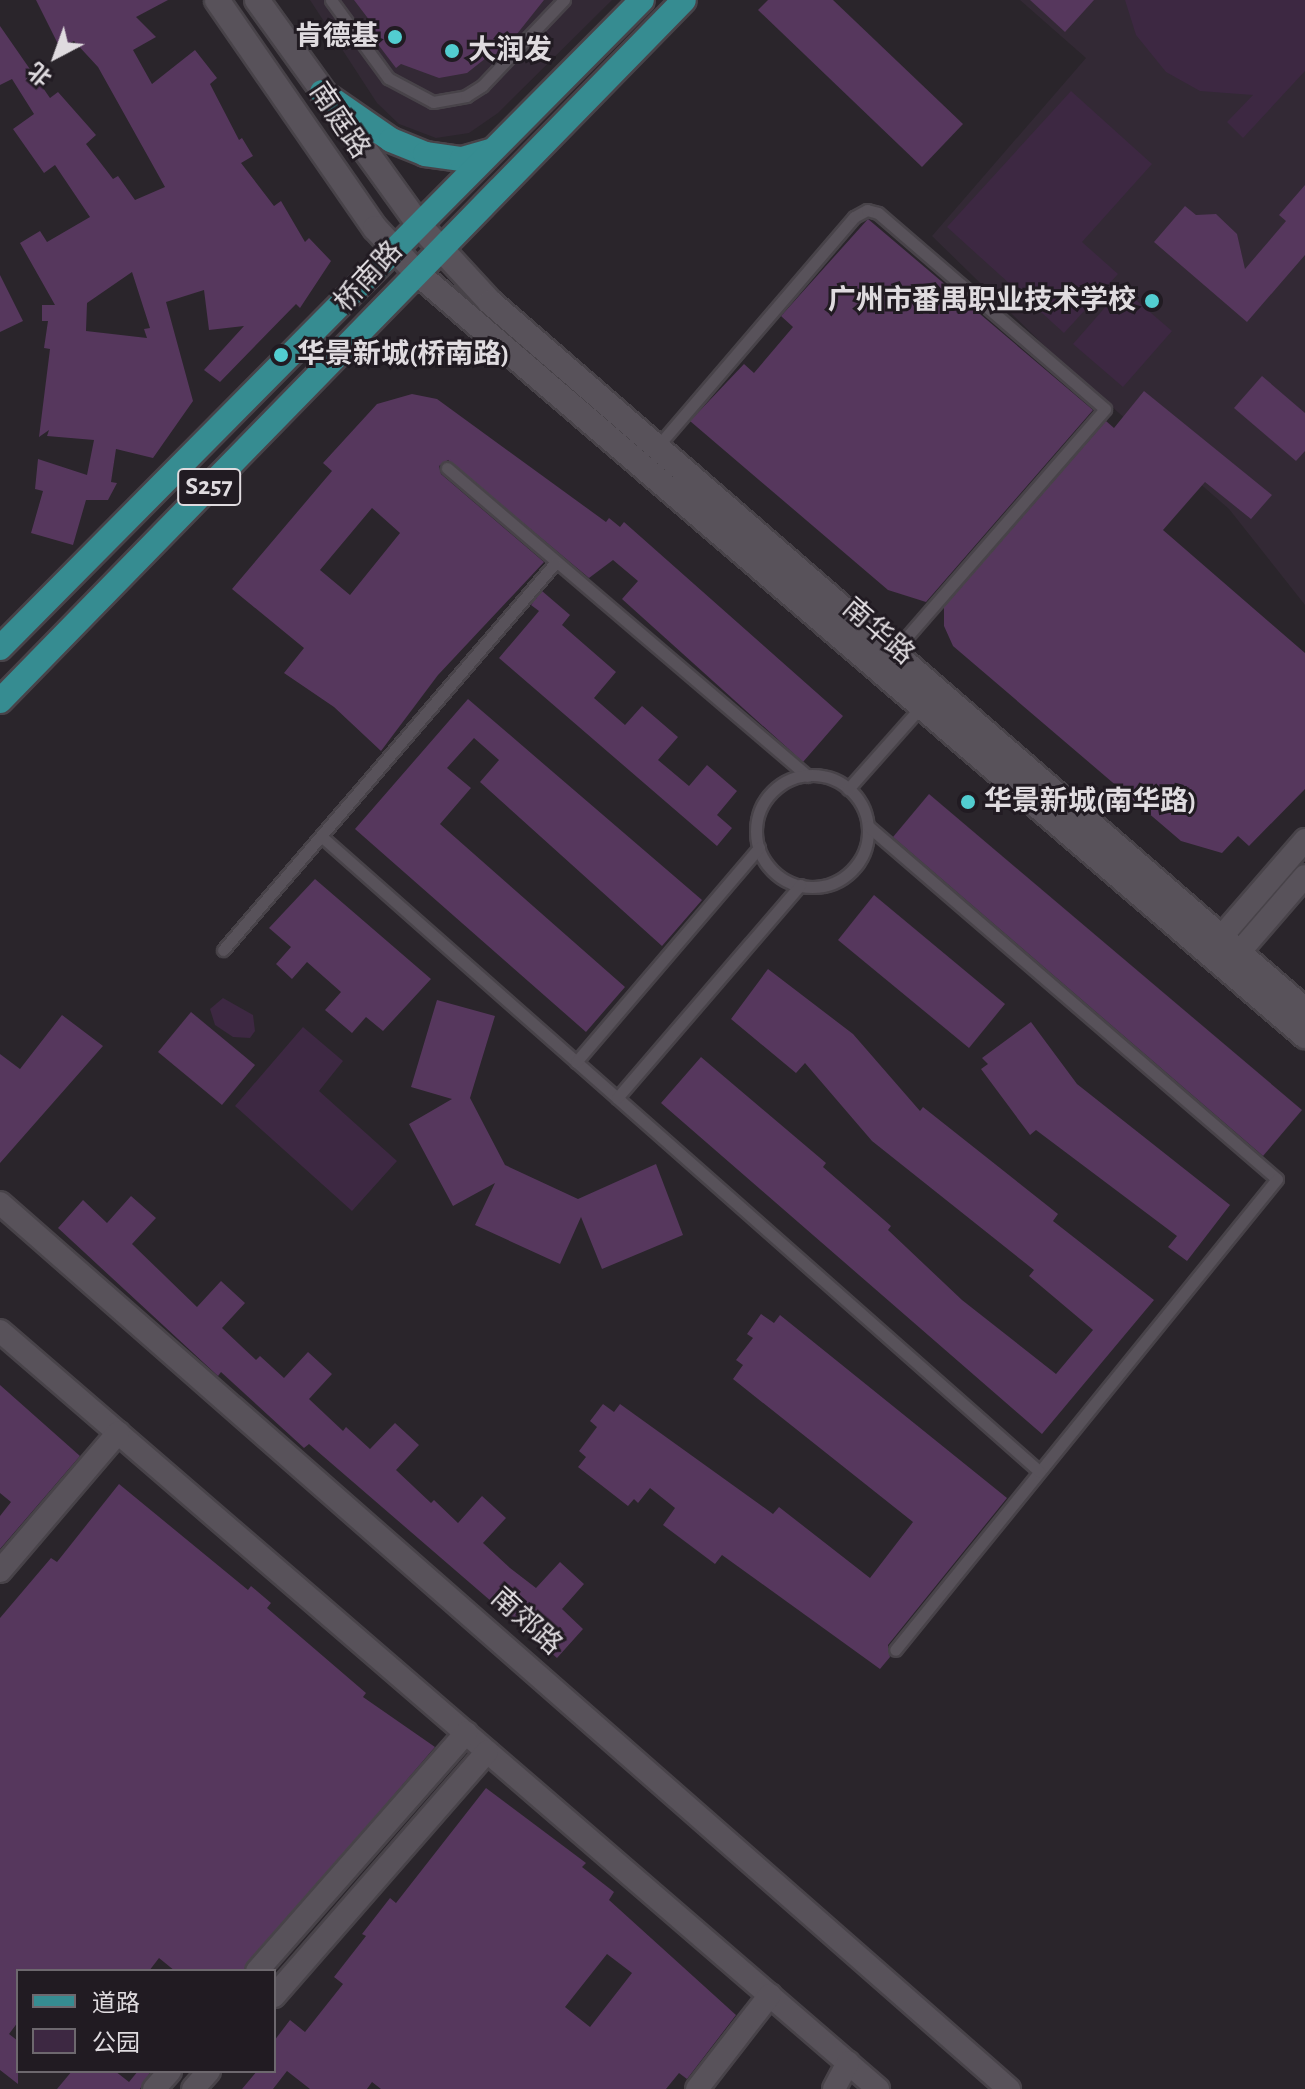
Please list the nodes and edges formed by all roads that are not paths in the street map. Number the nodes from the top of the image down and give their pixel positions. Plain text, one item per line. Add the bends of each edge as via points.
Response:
1 (217, 0) edge
2 (257, 0) edge
3 (331, 0) edge
4 (564, 0) edge
5 (642, 0) edge
6 (684, 0) edge
7 (322, 92) junction
8 (492, 150) junction
9 (419, 225) junction
10 (438, 248) junction
11 (394, 250) junction
12 (415, 271) junction
13 (655, 449) junction
14 (447, 468) dead end
15 (555, 563) junction
16 (0, 648) edge
17 (891, 655) junction
18 (0, 701) edge
19 (920, 708) junction
20 (807, 776) junction
21 (848, 789) junction
22 (868, 826) junction
23 (321, 836) junction
24 (1305, 840) edge
25 (759, 848) junction
26 (1305, 876) edge
27 (800, 885) junction
28 (223, 950) dead end
29 (1223, 953) junction
30 (1305, 1010) edge
31 (1305, 1036) edge
32 (576, 1062) junction
33 (617, 1098) junction
34 (0, 1203) edge
35 (0, 1331) edge
36 (118, 1433) junction
37 (1039, 1471) junction
38 (0, 1571) edge
39 (895, 1650) dead end
40 (466, 1733) junction
41 (487, 1752) junction
42 (259, 1969) edge
43 (276, 1994) edge
44 (770, 1995) junction
45 (848, 2063) junction
46 (168, 2073) edge
47 (207, 2073) edge
48 (154, 2089) edge
49 (193, 2089) edge
50 (697, 2089) edge
51 (834, 2089) edge
52 (878, 2089) edge
53 (1009, 2089) edge

1 - 11 street, 南庭路
2 - 7 street, 南庭路
3 - 4 lane via 388,78 433,102 466,96 482,86
5 - 8 main road, 桥南路 / S257
6 - 10 main road, 桥南路 / S257
7 - 8 main road via 391,140 425,154 462,159
7 - 9 street, 南庭路
8 - 9 main road, 桥南路 / S257
9 - 10 street, 南庭路
9 - 11 main road, 桥南路 / S257
10 - 12 main road, 桥南路 / S257
10 - 13 street, 南华路 via 496,308
11 - 12 street, 南庭路
11 - 16 main road, 桥南路 / S257
12 - 18 main road, 桥南路 / S257
12 - 19 street, 南华路
13 - 17 street, 南华路
13 - 17 lane via 854,217 867,210 878,213 1105,409
14 - 15 lane
15 - 20 lane
15 - 23 lane
17 - 29 street, 南华路
19 - 21 lane
19 - 29 street, 南华路
20 - 21 lane
20 - 25 lane via 783,781 767,796 758,817
21 - 22 lane
22 - 27 lane via 865,851 847,874 821,886
22 - 37 lane via 1277,1179
23 - 28 lane
23 - 32 lane
24 - 29 street
25 - 27 lane via 772,869
25 - 32 lane
26 - 29 street
27 - 33 lane
29 - 30 street, 南华路
29 - 31 street, 南华路
32 - 33 lane
33 - 37 lane
34 - 53 street, 南郊路
35 - 36 street
36 - 38 street
36 - 40 street
37 - 39 lane
40 - 41 street
40 - 42 street
41 - 43 street
41 - 44 street
44 - 45 street
44 - 50 street
45 - 51 street
45 - 52 street
46 - 48 street
47 - 49 street

